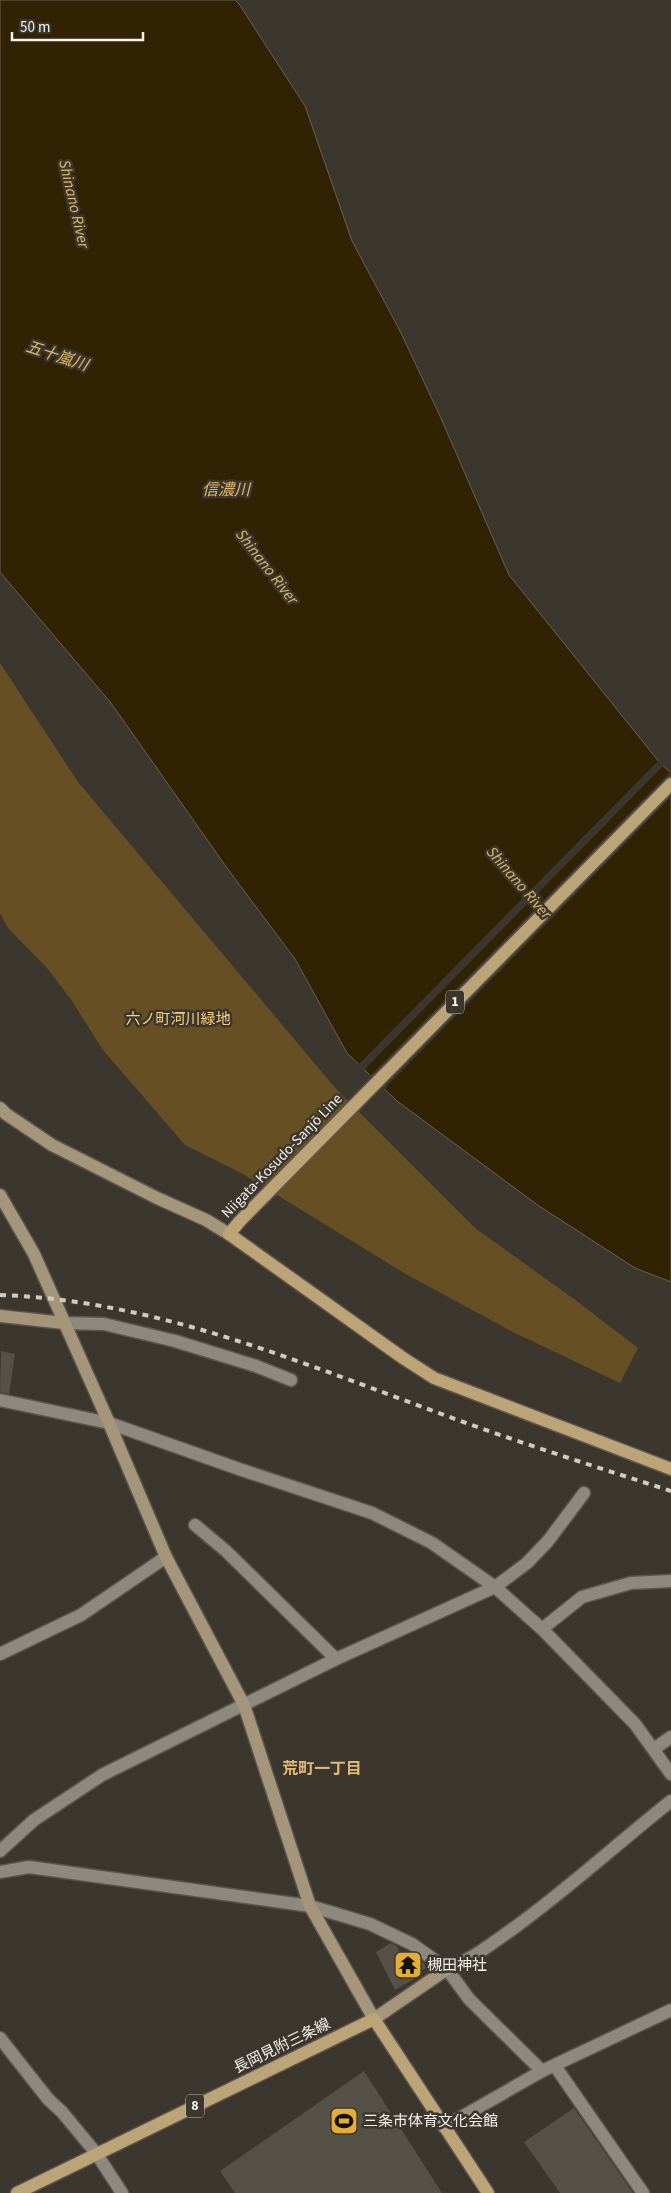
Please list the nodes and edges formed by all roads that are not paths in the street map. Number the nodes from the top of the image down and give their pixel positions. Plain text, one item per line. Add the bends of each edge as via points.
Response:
1 (671, 784) edge
2 (0, 1108) edge
3 (0, 1195) edge
4 (229, 1234) junction
5 (0, 1316) edge
6 (64, 1323) junction
7 (290, 1380) dead end
8 (0, 1400) edge
9 (109, 1423) junction
10 (671, 1469) edge
11 (584, 1493) dead end
12 (195, 1525) dead end
13 (166, 1557) junction
14 (671, 1581) edge
15 (495, 1587) junction
16 (542, 1629) junction
17 (0, 1654) edge
18 (336, 1659) junction
19 (244, 1705) junction
20 (671, 1737) edge
21 (654, 1749) junction
22 (671, 1774) edge
23 (671, 1801) edge
24 (0, 1851) edge
25 (0, 1872) edge
26 (310, 1906) junction
27 (447, 1969) junction
28 (671, 2010) edge
29 (374, 2019) junction
30 (0, 2038) edge
31 (556, 2066) junction
32 (542, 2071) junction
33 (444, 2127) junction
34 (96, 2153) junction
35 (17, 2193) edge
36 (122, 2193) edge
37 (488, 2193) edge
38 (643, 2193) edge

1 - 4 main road, Niigata-Kosudo-Sanjō Line / 1
2 - 4 street via 52,1146
3 - 6 street via 34,1254
4 - 10 main road, Niigata-Kosudo-Sanjō Line via 434,1378
5 - 6 street
6 - 7 street via 104,1324 175,1341
6 - 9 street
8 - 9 street
9 - 13 street
9 - 15 street via 372,1513 432,1543
11 - 15 street via 543,1547
12 - 18 street via 226,1551
13 - 17 street via 81,1615
13 - 19 street
14 - 16 street via 631,1583 582,1597
15 - 16 street
15 - 18 street
16 - 21 street via 635,1724
18 - 19 street
19 - 24 street via 102,1775 34,1820
19 - 26 street
20 - 21 street
21 - 22 street
23 - 27 street via 539,1910 468,1961
25 - 26 street via 28,1868
26 - 27 street via 370,1924 412,1944
26 - 29 street
27 - 29 street
27 - 32 street via 469,1999
28 - 31 street
29 - 33 main road
29 - 34 main road, 長岡見附三条線 / 8
30 - 34 street
31 - 32 street
31 - 38 street
32 - 33 street
33 - 37 main road
34 - 35 main road, 長岡見附三条線 / 8
34 - 36 street

